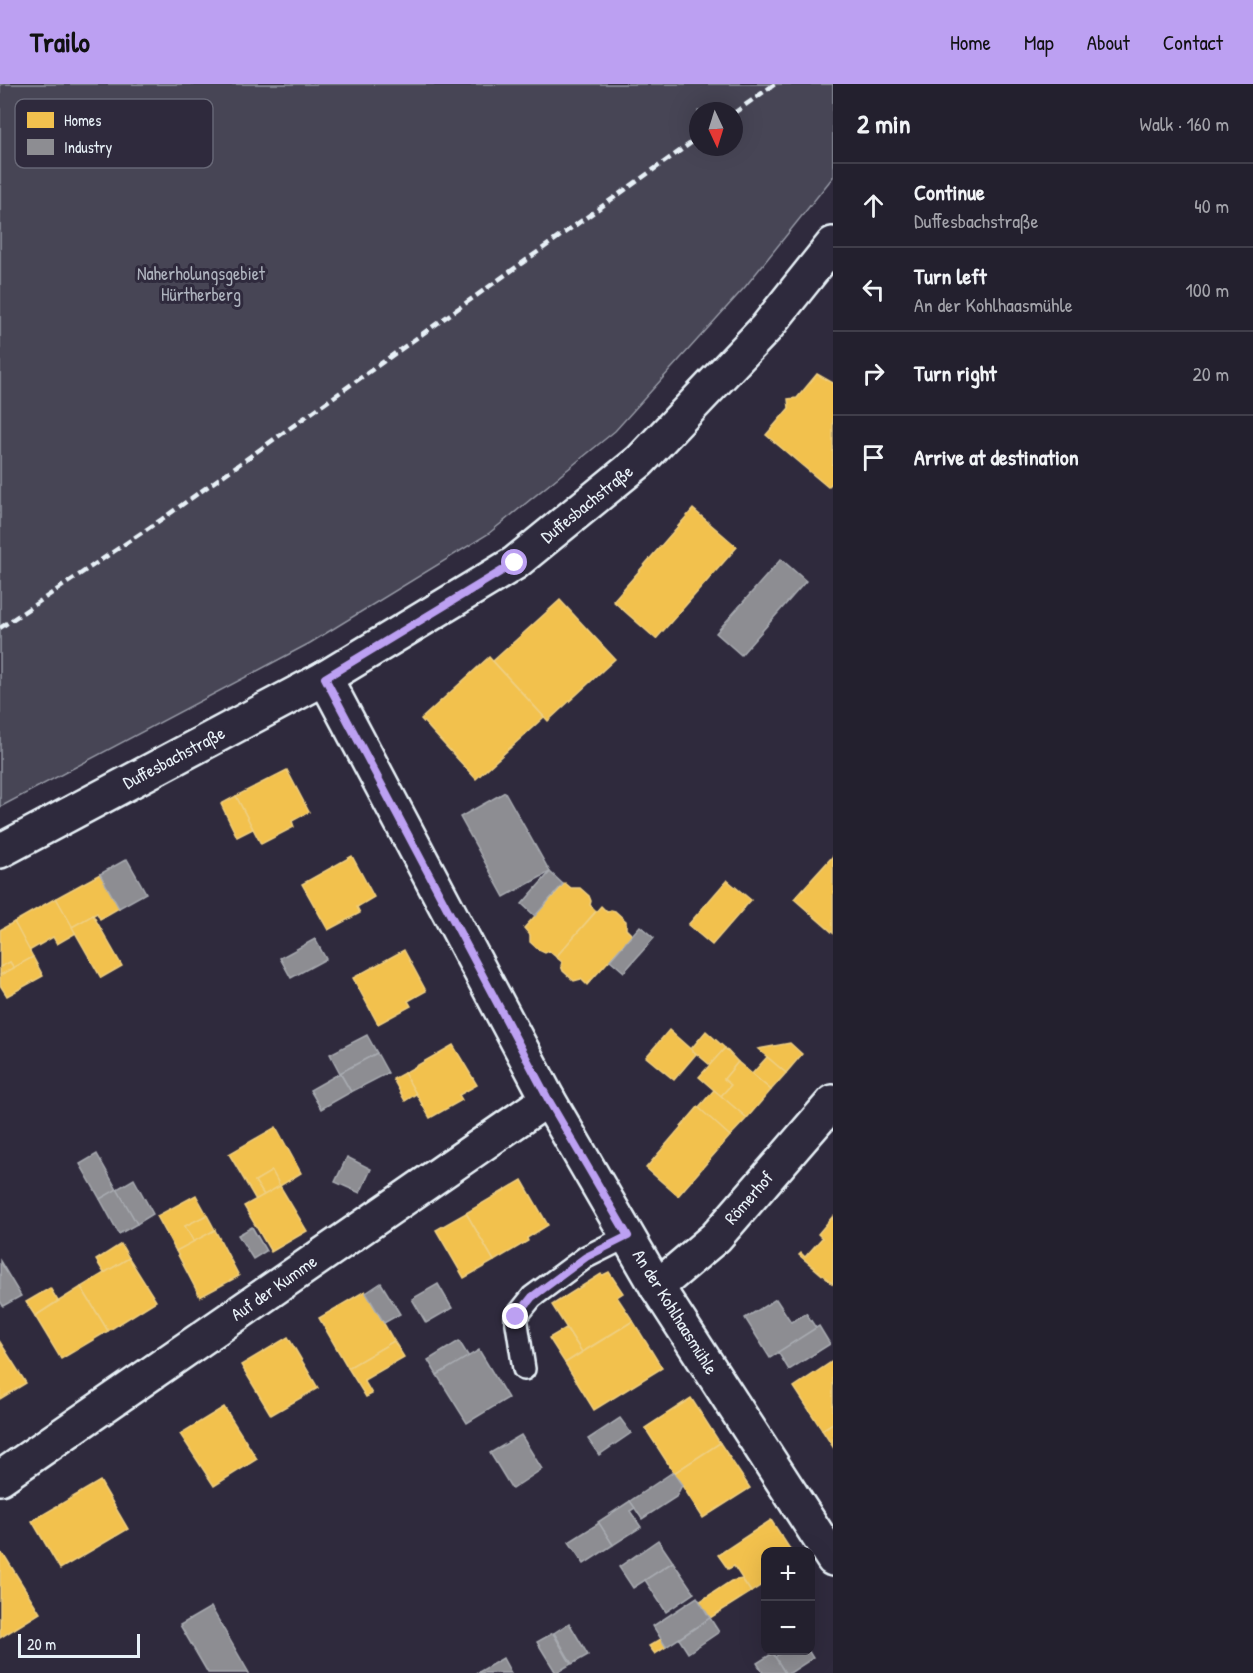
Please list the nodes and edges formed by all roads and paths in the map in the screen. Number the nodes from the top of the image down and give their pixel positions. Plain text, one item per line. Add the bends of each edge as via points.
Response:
1 (833, 244) edge
2 (325, 678) junction
3 (0, 851) edge
4 (548, 1099) junction
5 (833, 1102) edge
6 (628, 1236) junction
7 (657, 1287) junction
8 (524, 1369) dead end
9 (0, 1478) edge
10 (833, 1559) edge

1 - 2 street, Duffesbachstraße via 766,328 640,461 515,563
2 - 3 street, Duffesbachstraße
2 - 4 street, An der Kohlhaasmühle
4 - 6 street, An der Kohlhaasmühle
4 - 9 street, Auf der Kumme
5 - 7 street, Römerhof via 716,1237
6 - 7 street, An der Kohlhaasmühle
6 - 8 lane via 586,1257 532,1297 516,1317
7 - 10 street, An der Kohlhaasmühle

